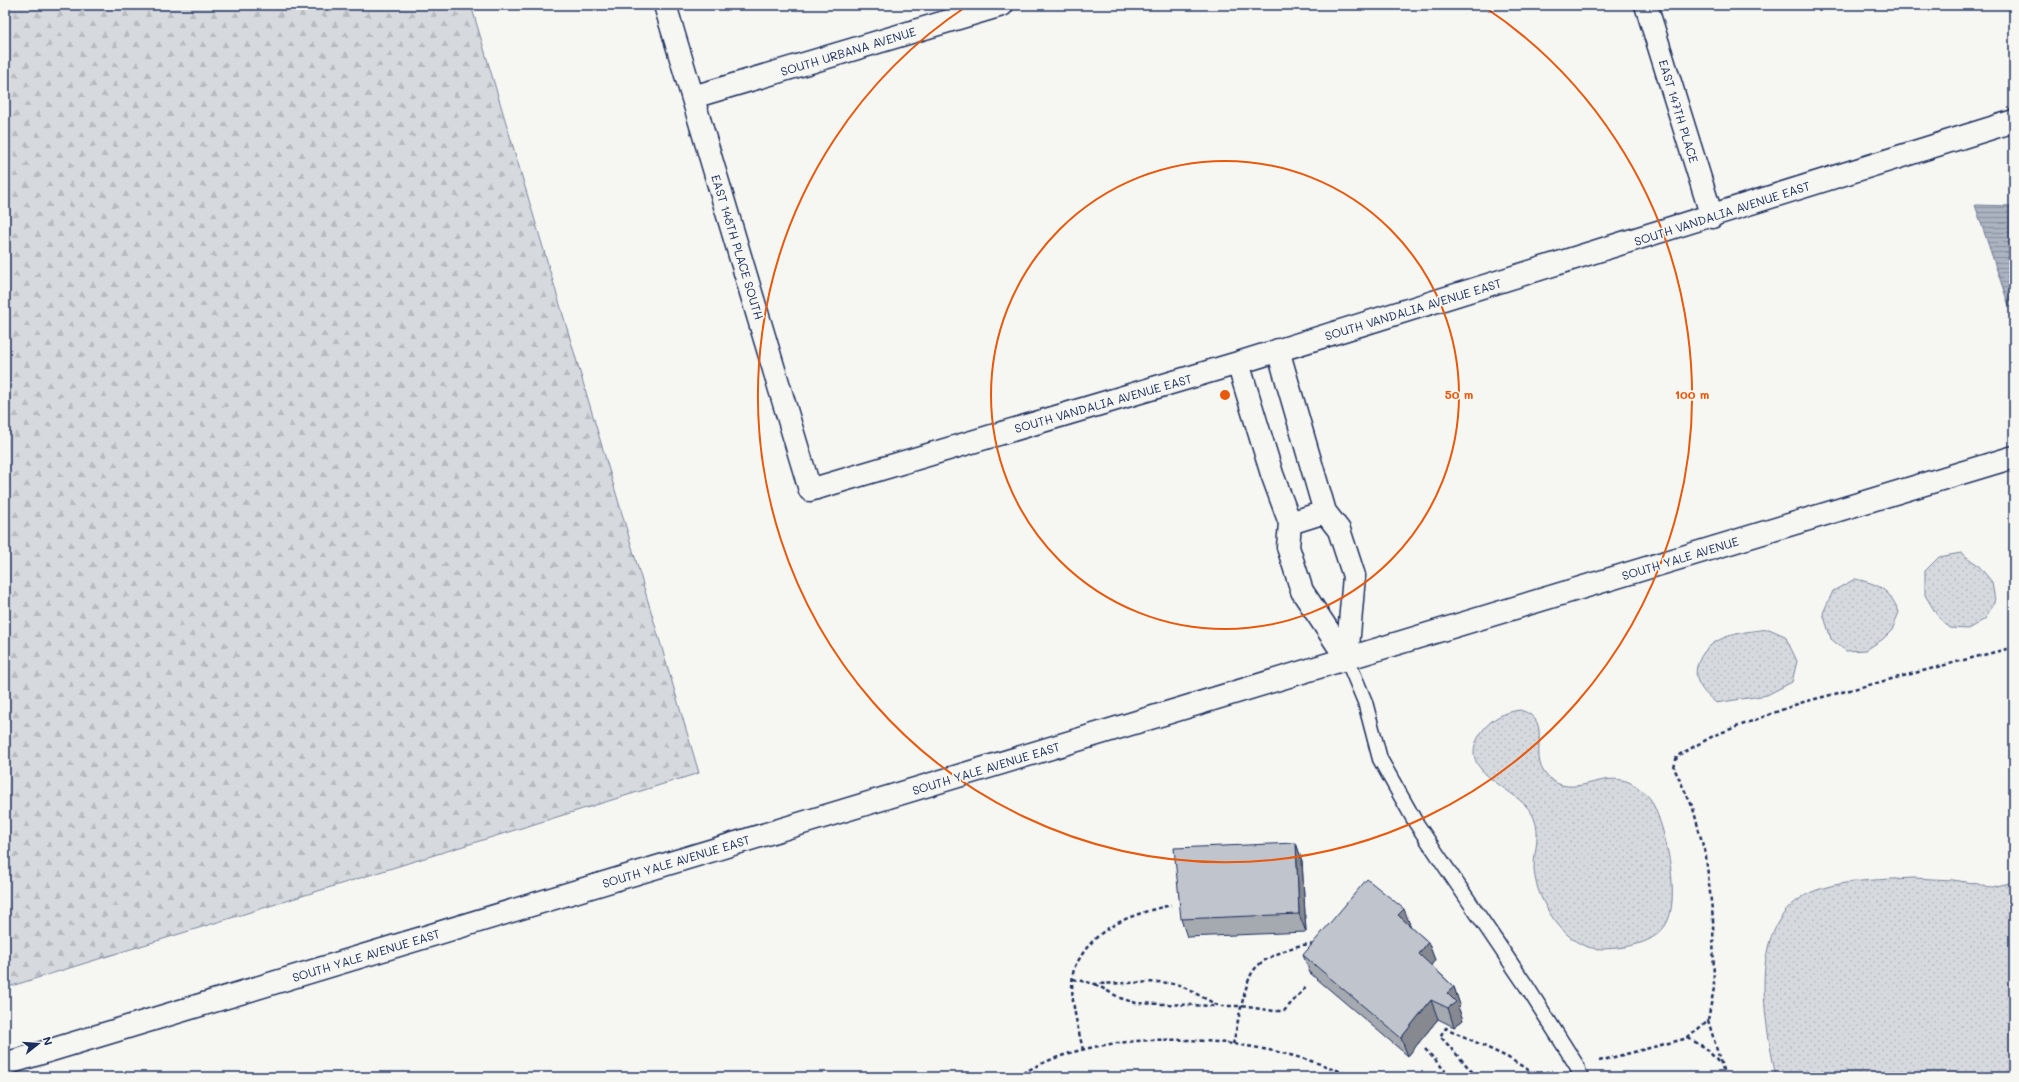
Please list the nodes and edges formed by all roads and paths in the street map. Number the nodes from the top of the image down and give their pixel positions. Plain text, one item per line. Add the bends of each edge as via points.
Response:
1 (665, 5) edge
2 (1002, 5) edge
3 (1646, 5) edge
4 (693, 97) junction
5 (2014, 121) edge
6 (1712, 217) junction
7 (1278, 350) junction
8 (1238, 364) junction
9 (2014, 457) edge
10 (810, 490) joint
11 (1325, 512) junction
12 (1290, 523) junction
13 (2014, 647) edge
14 (1347, 659) junction
15 (1171, 905) dead end
16 (1316, 945) edge
17 (1073, 979) junction
18 (1095, 984) junction
19 (1306, 987) dead end
20 (1219, 1006) junction
21 (1241, 1006) junction
22 (1708, 1020) junction
23 (1688, 1038) junction
24 (1233, 1044) junction
25 (1425, 1049) dead end
26 (1083, 1050) junction
27 (1593, 1062) dead end
28 (5, 1064) edge
29 (1721, 1064) junction
30 (1558, 1069) dead end
31 (1535, 1074) junction
32 (1017, 1077) edge
33 (1352, 1077) edge
34 (1451, 1077) edge
35 (1477, 1077) edge
36 (1524, 1077) edge
37 (1580, 1077) edge
38 (1725, 1077) edge

1 - 4 street, EAST 148TH PLACE SOUTH
2 - 4 street, SOUTH URBANA AVENUE
3 - 6 street, EAST 147TH PLACE
4 - 10 street, EAST 148TH PLACE SOUTH
5 - 6 street, SOUTH VANDALIA AVENUE EAST
6 - 7 street, SOUTH VANDALIA AVENUE EAST
7 - 8 street, SOUTH VANDALIA AVENUE EAST
7 - 11 street
8 - 10 street, SOUTH VANDALIA AVENUE EAST
8 - 12 street
9 - 14 street, SOUTH YALE AVENUE
11 - 12 street
11 - 14 street via 1339,530 1354,576
12 - 14 street via 1288,547 1302,591
13 - 22 path via 1800,703 1715,735 1676,756 1674,768 1693,808 1706,857 1713,919 1714,988
14 - 28 street, SOUTH YALE AVENUE EAST
14 - 37 lane via 1366,702 1380,759 1416,823 1527,987 1576,1066
15 - 17 path via 1128,918 1102,931 1088,946 1074,968
16 - 21 path via 1290,948 1267,958 1253,970
17 - 18 path
17 - 26 path
18 - 20 path via 1120,998 1136,1002
18 - 20 path via 1180,984
19 - 21 path via 1284,1011
20 - 21 path
21 - 24 path
22 - 23 path
22 - 29 path
23 - 27 path
23 - 29 path via 1706,1048
24 - 26 path via 1192,1039 1159,1040
24 - 33 path via 1300,1057
25 - 34 path
26 - 32 path via 1046,1062
29 - 38 path
30 - 31 path
31 - 35 path via 1507,1057 1446,1028 1440,1036
31 - 36 path

